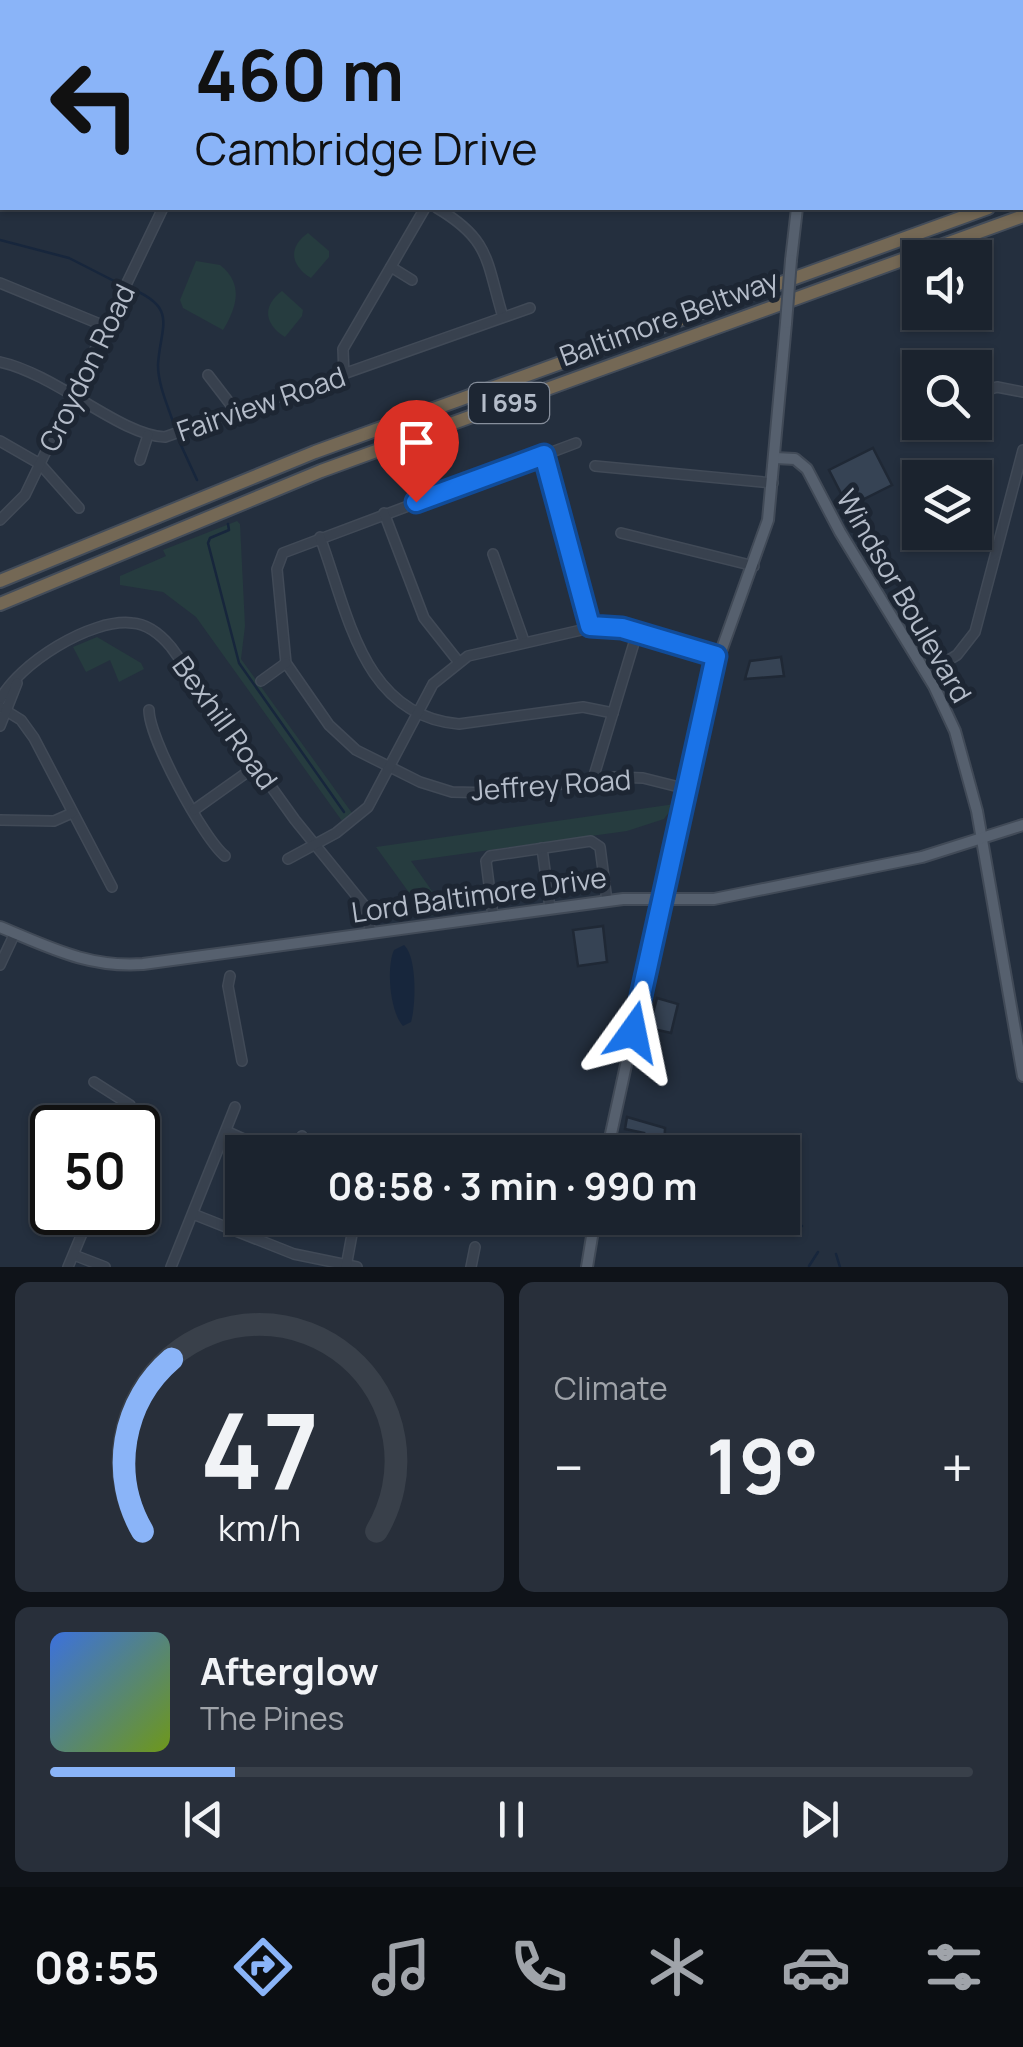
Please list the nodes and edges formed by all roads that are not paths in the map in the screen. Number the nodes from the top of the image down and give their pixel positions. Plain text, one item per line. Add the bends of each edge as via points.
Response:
1 (163, 210) edge
2 (424, 210) edge
3 (439, 210) edge
4 (797, 210) edge
5 (982, 210) edge
6 (1023, 216) edge
7 (391, 267) junction
8 (412, 280) dead end
9 (0, 283) edge
10 (530, 308) dead end
11 (503, 318) junction
12 (106, 326) junction
13 (0, 362) edge
14 (208, 375) dead end
15 (344, 375) junction
16 (992, 388) edge
17 (1023, 392) edge
18 (74, 393) junction
19 (238, 414) junction
20 (148, 435) junction
21 (0, 441) edge
22 (576, 443) dead end
23 (1023, 450) edge
24 (544, 455) junction
25 (775, 458) junction
26 (140, 460) dead end
27 (40, 464) junction
28 (594, 466) dead end
29 (773, 483) junction
30 (79, 508) dead end
31 (384, 513) junction
32 (0, 520) edge
33 (621, 533) dead end
34 (320, 537) junction
35 (493, 554) dead end
36 (754, 566) junction
37 (0, 581) edge
38 (0, 604) edge
39 (590, 626) junction
40 (638, 633) junction
41 (524, 641) junction
42 (716, 656) junction
43 (458, 661) junction
44 (286, 663) junction
45 (926, 673) junction
46 (261, 681) dead end
47 (2, 706) edge
48 (149, 710) dead end
49 (417, 712) junction
50 (613, 713) junction
51 (0, 726) edge
52 (256, 766) junction
53 (390, 768) junction
54 (593, 779) junction
55 (687, 789) junction
56 (194, 810) junction
57 (72, 813) junction
58 (0, 820) edge
59 (1023, 826) edge
60 (981, 840) junction
61 (316, 846) junction
62 (542, 848) junction
63 (225, 856) dead end
64 (288, 860) dead end
65 (112, 887) dead end
66 (662, 900) junction
67 (607, 901) junction
68 (550, 908) junction
69 (493, 916) junction
70 (0, 927) edge
71 (371, 932) junction
72 (16, 933) junction
73 (228, 953) junction
74 (0, 965) edge
75 (242, 1061) dead end
76 (1023, 1076) edge
77 (94, 1082) dead end
78 (130, 1105) edge
79 (235, 1107) dead end
80 (226, 1131) junction
81 (235, 1135) edge
82 (611, 1135) edge
83 (193, 1214) junction
84 (82, 1235) edge
85 (353, 1235) edge
86 (592, 1235) edge
87 (475, 1248) dead end
88 (74, 1254) junction
89 (350, 1266) edge
90 (68, 1267) edge
91 (105, 1267) edge
92 (171, 1267) edge
93 (472, 1267) edge
94 (587, 1267) edge

1 - 12 street, Croydon Road
2 - 7 street
3 - 11 street via 478,240
4 - 25 main road, bridge
5 - 37 highway, Baltimore Beltway / I 695 via 315,452
6 - 38 highway, Baltimore Beltway / I 695 via 307,477
7 - 8 street
7 - 15 street via 343,349
9 - 12 street
10 - 11 street, Fairview Road
11 - 15 street, Fairview Road
12 - 18 street, Croydon Road
13 - 18 street, Fairview Road
14 - 19 street
15 - 19 street, Fairview Road
16 - 17 street
18 - 20 street, Fairview Road
18 - 27 street, Croydon Road
19 - 20 street, Fairview Road via 174,436
20 - 26 street
21 - 27 street
22 - 24 street
23 - 45 street via 975,632 956,655
24 - 31 street
24 - 39 street
25 - 29 main road
25 - 45 main road, Windsor Boulevard via 795,459 807,469
27 - 30 street
27 - 32 street, Croydon Road via 19,506
28 - 29 street
29 - 36 main road
31 - 34 street
31 - 43 street via 424,618
33 - 36 street
34 - 44 street via 288,550 277,563
34 - 49 street via 368,667 382,689
35 - 41 street
36 - 42 main road
39 - 40 street
39 - 41 street
40 - 42 street
40 - 50 street
41 - 43 street
42 - 55 main road
43 - 49 street via 433,684
44 - 46 street
44 - 53 street, Jeffrey Road via 338,736
45 - 60 main road, Windsor Boulevard via 964,759
47 - 51 street, Bexhill Road
47 - 52 street, Bexhill Road via 27,668 58,647 129,622 171,647
47 - 57 street via 34,738
48 - 56 street via 150,726
49 - 50 street via 460,724 583,708
49 - 53 street
50 - 54 street
52 - 56 street
52 - 61 street, Bexhill Road
53 - 54 street, Jeffrey Road via 466,794
53 - 61 street via 368,807
54 - 55 street, Jeffrey Road via 643,778
55 - 66 main road
56 - 63 street
57 - 58 street via 54,821
57 - 65 street
59 - 60 main road, Lord Baltimore Drive
60 - 66 main road, Lord Baltimore Drive via 731,896
60 - 76 main road, Windsor Boulevard
61 - 64 street
61 - 71 street, Bexhill Road via 364,905
62 - 67 street via 598,844
62 - 68 street
62 - 69 street via 487,858
66 - 67 main road, Lord Baltimore Drive
66 - 82 main road
67 - 68 main road, Lord Baltimore Drive
68 - 69 main road, Lord Baltimore Drive
69 - 71 main road, Lord Baltimore Drive
70 - 72 main road, Lord Baltimore Drive
71 - 73 main road, Lord Baltimore Drive
72 - 73 main road, Lord Baltimore Drive via 64,955 110,965
72 - 74 street
73 - 75 street
77 - 78 street
79 - 80 street
80 - 81 street
80 - 83 street
83 - 89 street via 294,1254
83 - 92 street
84 - 88 street
85 - 89 street
86 - 94 main road
87 - 93 street
88 - 90 street
88 - 91 street

